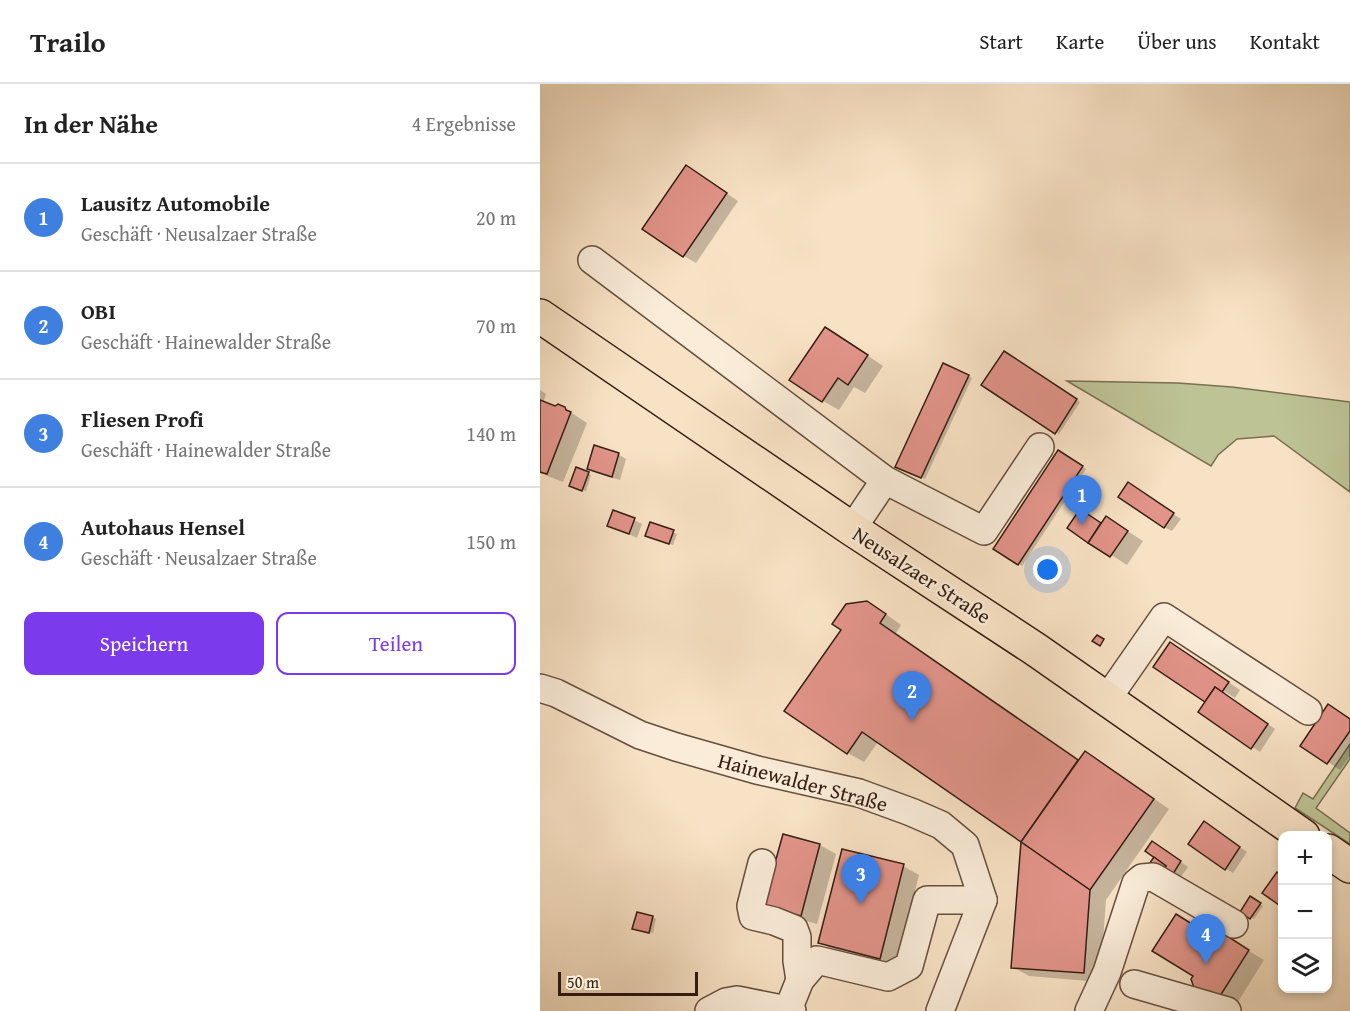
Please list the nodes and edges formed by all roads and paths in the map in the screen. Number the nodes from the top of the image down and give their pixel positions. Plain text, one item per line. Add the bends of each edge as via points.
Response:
1 (592, 260) dead end
2 (540, 316) edge
3 (1040, 447) dead end
4 (885, 480) junction
5 (852, 529) junction
6 (540, 688) edge
7 (1107, 699) junction
8 (1308, 711) dead end
9 (1296, 831) edge
10 (1332, 854) edge
11 (762, 863) dead end
12 (1350, 866) edge
13 (983, 900) junction
14 (1234, 924) dead end
15 (800, 980) junction
16 (1134, 984) dead end
17 (709, 1011) edge
18 (790, 1011) edge
19 (940, 1011) edge
20 (1089, 1011) edge
21 (1227, 1011) edge

1 - 4 street
2 - 5 main road, Neusalzaer Straße
3 - 4 street via 984,531
4 - 5 street
5 - 7 main road, Neusalzaer Straße
6 - 13 street, Hainewalder Straße via 640,735 757,770 859,793 941,825 965,845
7 - 8 street via 1164,617
7 - 9 main road, Neusalzaer Straße
10 - 12 main road
11 - 15 street via 751,906 753,916 794,929
13 - 15 street via 927,900 909,966 888,977 817,960
13 - 19 street
14 - 20 street via 1152,877 1142,878 1136,883 1107,972
15 - 18 street
16 - 21 street
17 - 18 street via 737,1000

